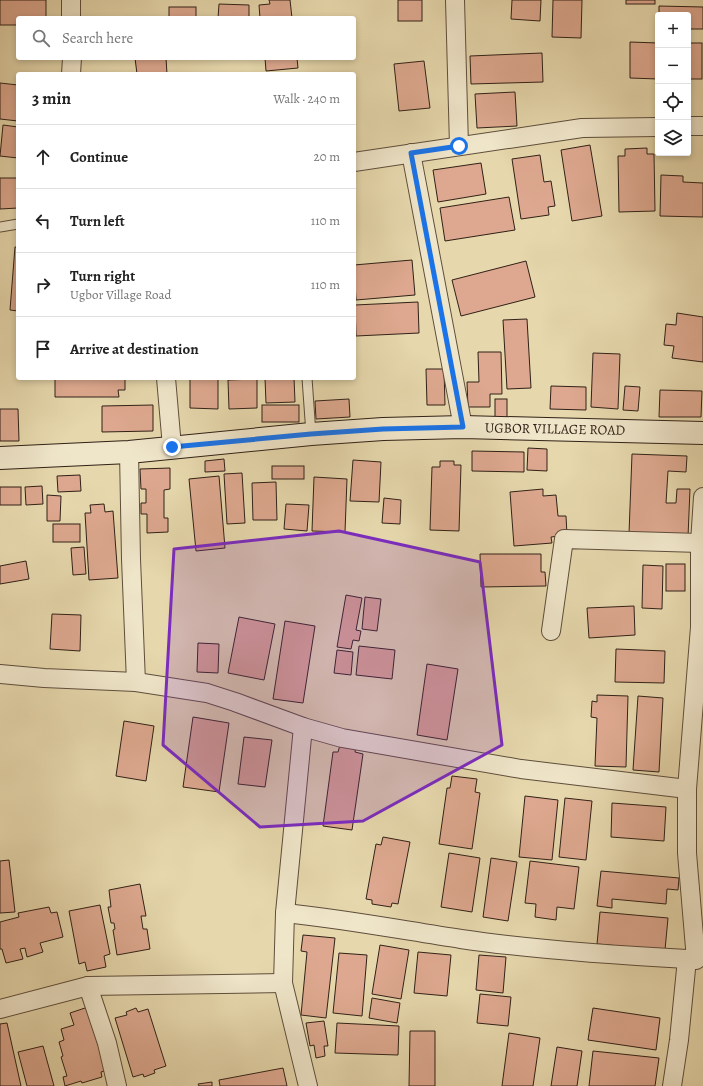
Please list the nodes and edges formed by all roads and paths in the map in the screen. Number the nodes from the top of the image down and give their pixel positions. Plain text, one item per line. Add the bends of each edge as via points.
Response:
1 (71, 0) edge
2 (455, 0) edge
3 (71, 16) edge
4 (72, 60) edge
5 (71, 72) edge
6 (691, 126) edge
7 (703, 126) edge
8 (655, 127) edge
9 (459, 146) junction
10 (411, 153) junction
11 (356, 162) edge
12 (16, 224) edge
13 (0, 227) edge
14 (166, 380) edge
15 (307, 380) edge
16 (463, 427) junction
17 (703, 433) edge
18 (311, 434) junction
19 (172, 447) junction
20 (129, 452) junction
21 (0, 458) edge
22 (703, 497) edge
23 (700, 543) junction
24 (551, 631) dead end
25 (0, 674) edge
26 (136, 682) junction
27 (698, 715) edge
28 (303, 727) junction
29 (687, 789) junction
30 (285, 913) junction
31 (695, 960) edge
32 (283, 983) junction
33 (88, 986) junction
34 (0, 1009) edge
35 (117, 1086) edge
36 (308, 1086) edge
37 (672, 1086) edge

1 - 3 street
2 - 9 street
4 - 5 street
6 - 7 street
8 - 9 street via 582,128
9 - 10 street
10 - 11 street
10 - 16 street
12 - 13 lane
14 - 19 street
15 - 18 lane
16 - 17 street, UGBOR VILLAGE ROAD
16 - 18 street, UGBOR VILLAGE ROAD
18 - 19 street, UGBOR VILLAGE ROAD
19 - 20 street, UGBOR VILLAGE ROAD
20 - 21 street, UGBOR VILLAGE ROAD
20 - 26 street
22 - 23 street
23 - 24 street via 564,539
23 - 27 street
25 - 26 street
26 - 28 street via 207,693
27 - 29 street
28 - 29 street via 342,738 521,769
28 - 30 street
29 - 31 street via 687,853
30 - 31 street via 327,917 462,939 587,953
30 - 32 street
31 - 37 street
32 - 33 street
32 - 36 street
33 - 34 street
33 - 35 street via 107,1043

